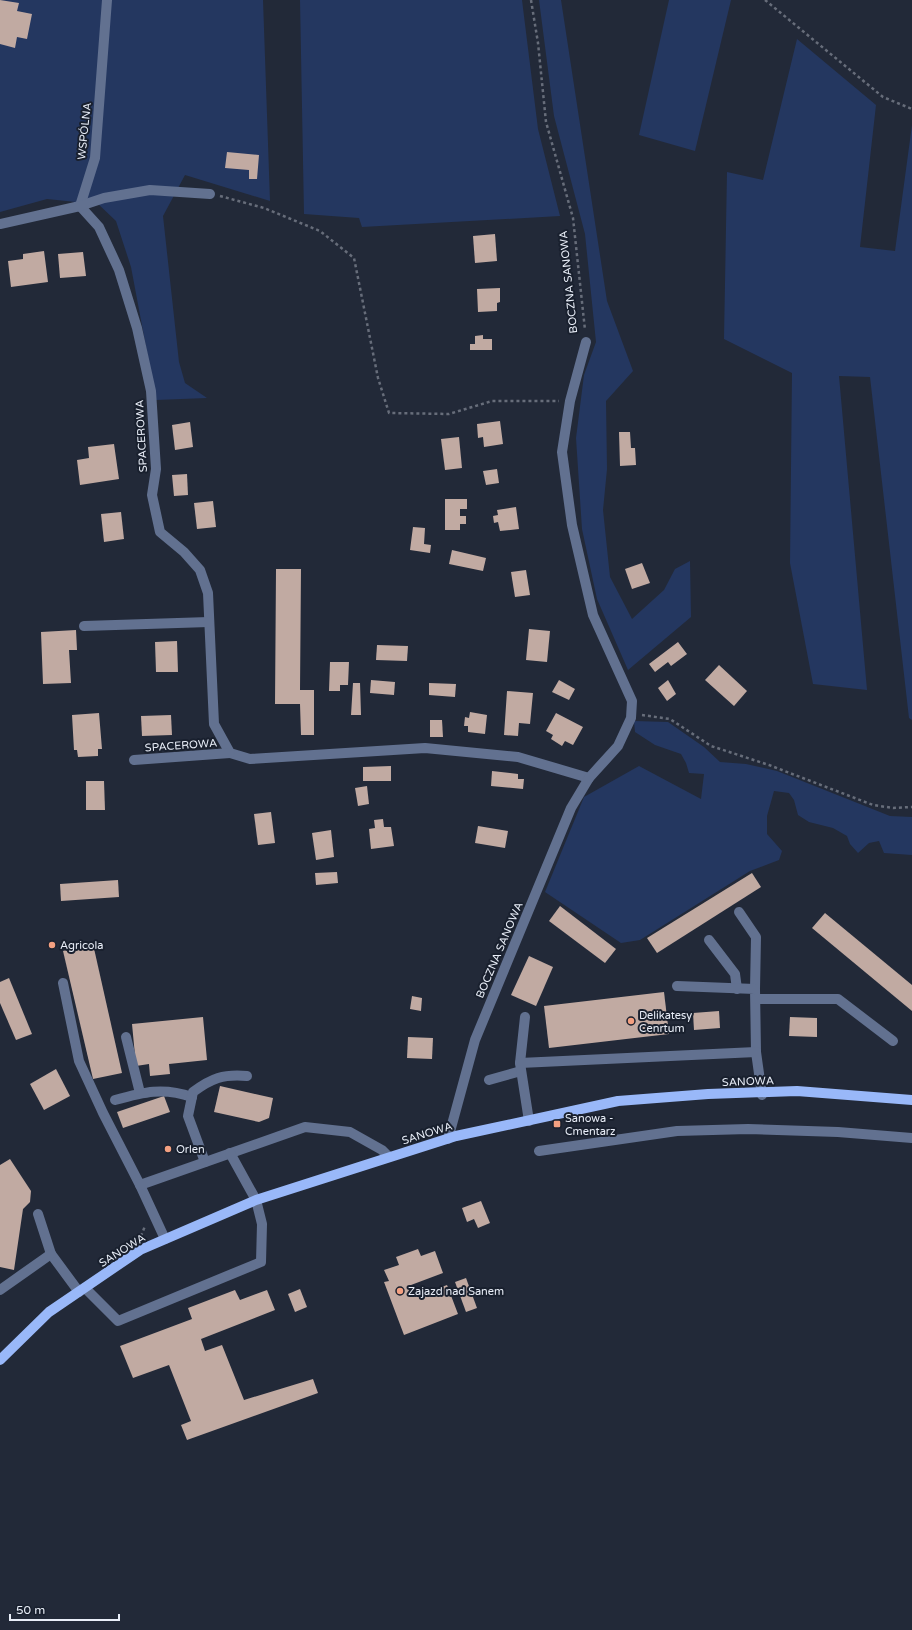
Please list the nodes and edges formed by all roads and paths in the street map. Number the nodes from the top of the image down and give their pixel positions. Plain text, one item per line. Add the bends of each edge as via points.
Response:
1 (107, 0) edge
2 (531, 0) edge
3 (765, 0) edge
4 (912, 109) edge
5 (210, 194) joint
6 (80, 206) junction
7 (0, 224) edge
8 (586, 342) joint
9 (570, 401) junction
10 (210, 622) junction
11 (84, 626) dead end
12 (631, 718) junction
13 (230, 753) junction
14 (134, 760) dead end
15 (589, 778) junction
16 (912, 807) edge
17 (739, 912) dead end
18 (709, 940) dead end
19 (63, 983) dead end
20 (677, 986) dead end
21 (737, 989) junction
22 (756, 994) junction
23 (525, 1017) dead end
24 (126, 1037) dead end
25 (893, 1041) dead end
26 (756, 1052) junction
27 (521, 1067) junction
28 (247, 1076) dead end
29 (488, 1080) dead end
30 (140, 1093) junction
31 (762, 1094) junction
32 (192, 1097) junction
33 (115, 1100) dead end
34 (912, 1100) edge
35 (529, 1121) junction
36 (912, 1138) edge
37 (448, 1139) junction
38 (538, 1151) dead end
39 (230, 1153) junction
40 (389, 1157) junction
41 (206, 1162) junction
42 (140, 1185) junction
43 (256, 1200) junction
44 (38, 1214) dead end
45 (165, 1239) junction
46 (51, 1254) junction
47 (0, 1290) edge
48 (82, 1290) junction
49 (0, 1360) edge

1 - 6 street, WSPÓLNA via 95,158
2 - 8 path, BOCZNA SANOWA via 546,122 573,218
3 - 4 path via 883,97
5 - 6 street via 150,190 104,198
5 - 9 path via 264,208 320,231 354,258 378,378 389,414 450,414 492,401
6 - 7 street
6 - 10 street, SPACEROWA via 99,227 119,270 137,328 151,391 156,469 152,495 160,532 184,552 200,570 208,593
8 - 9 street, BOCZNA SANOWA
9 - 12 street, BOCZNA SANOWA via 562,452 572,525 593,615 632,701
10 - 11 street
10 - 13 street, SPACEROWA via 214,724
12 - 15 street, BOCZNA SANOWA via 618,746
12 - 16 path via 641,715 670,719 711,746 770,765 873,805
13 - 14 street, SPACEROWA
13 - 15 street, SPACEROWA via 250,759 425,748 518,757
15 - 37 street, BOCZNA SANOWA via 571,808 475,1040
17 - 22 street via 756,937
18 - 21 street via 735,974
19 - 42 street via 79,1061
20 - 21 street
21 - 22 street
22 - 25 street via 838,999
22 - 26 street
23 - 27 street
24 - 30 street
26 - 27 street
26 - 31 street
27 - 29 street
27 - 35 street
28 - 32 street via 228,1075 209,1080 193,1092
30 - 32 street via 175,1091
30 - 33 street
31 - 34 main road, SANOWA via 797,1091
31 - 35 main road, SANOWA via 708,1094 618,1101
32 - 41 street via 188,1116
35 - 37 main road, SANOWA
36 - 38 street via 748,1129 677,1131
37 - 40 main road, SANOWA
39 - 40 street via 305,1127 350,1132 382,1150
39 - 41 street
39 - 43 street
40 - 43 main road, SANOWA
41 - 42 street
42 - 45 street
43 - 45 main road, SANOWA
43 - 48 street via 262,1224 261,1262 118,1321
44 - 46 street
45 - 48 main road, SANOWA via 140,1250
46 - 47 street
46 - 48 street
48 - 49 main road, SANOWA via 49,1312

